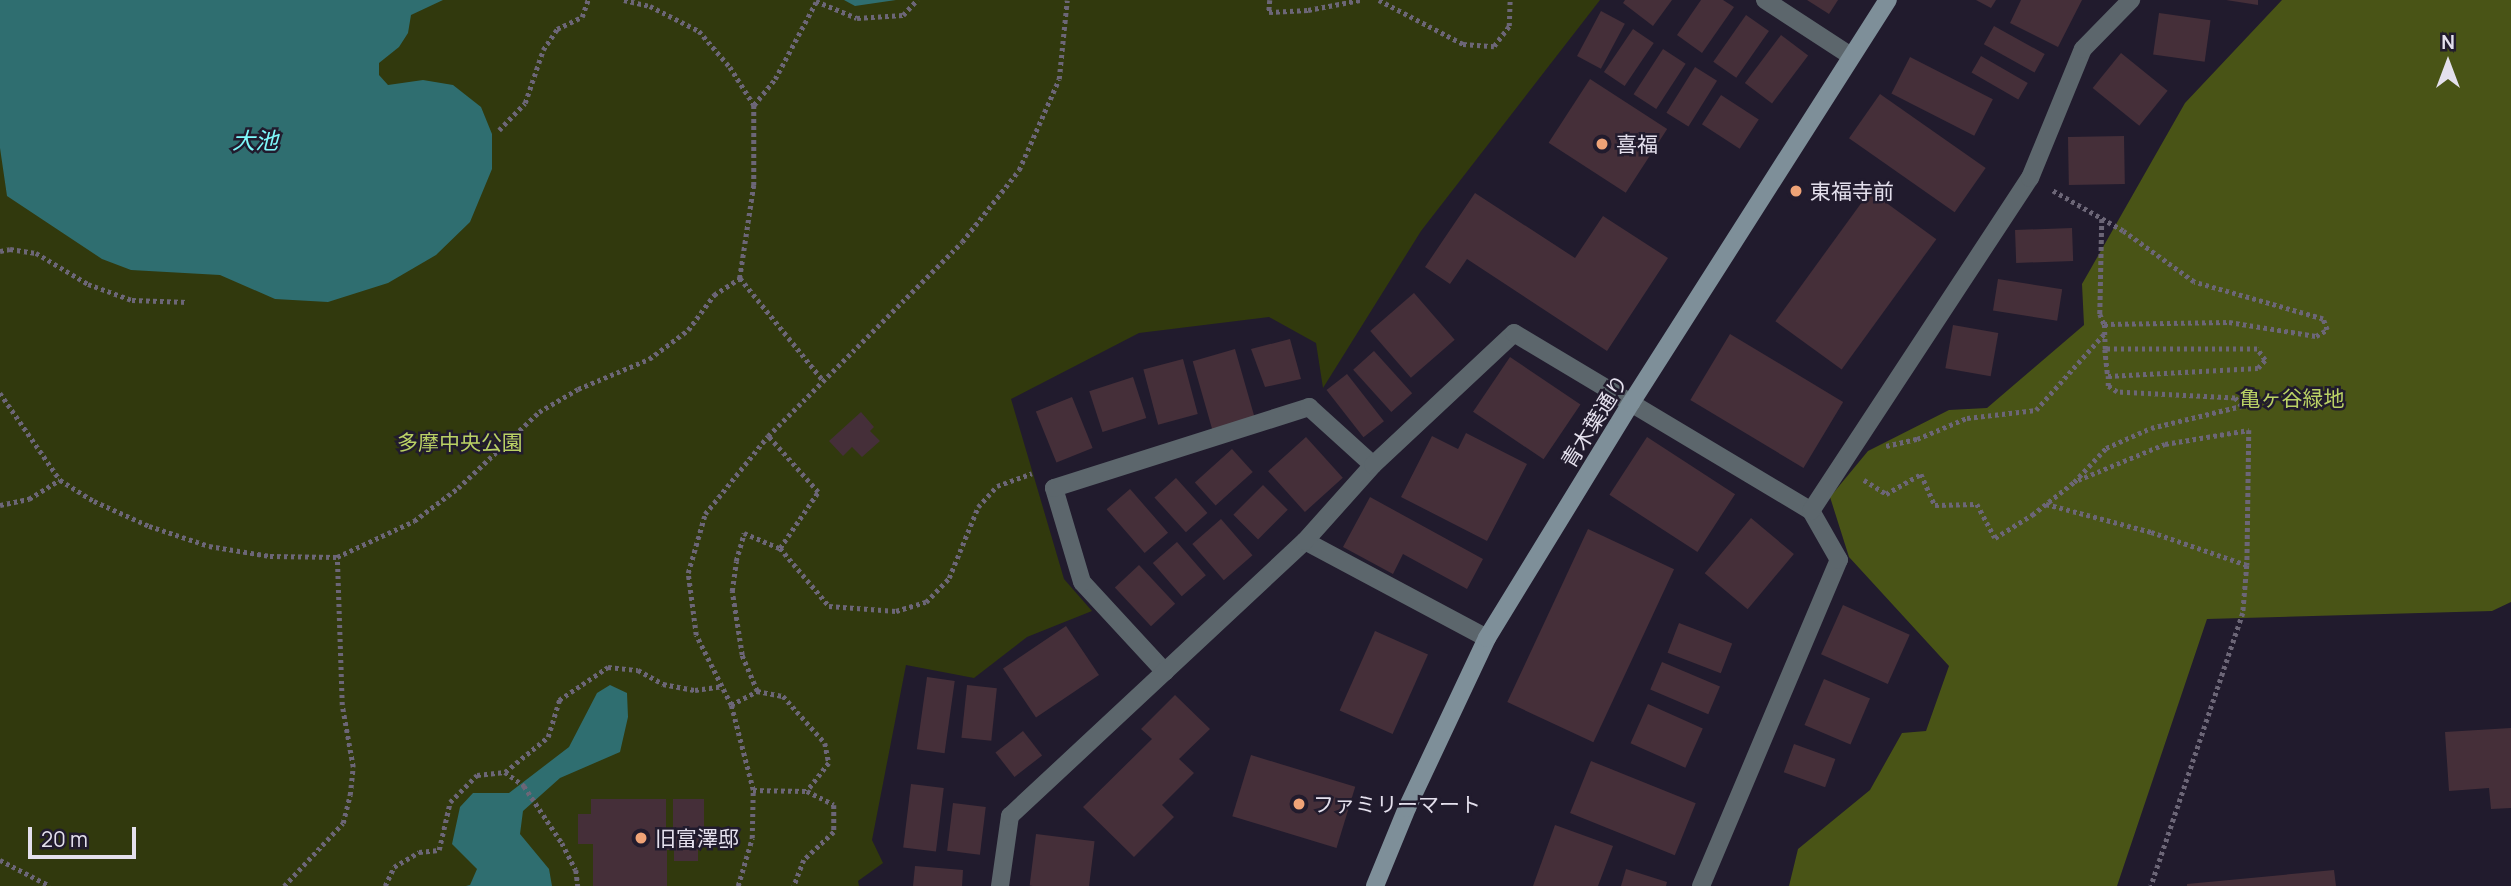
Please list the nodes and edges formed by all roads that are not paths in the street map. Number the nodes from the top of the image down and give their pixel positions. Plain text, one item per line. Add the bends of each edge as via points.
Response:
1 (1765, 0) edge
2 (1888, 0) edge
3 (2131, 0) edge
4 (1851, 56) junction
5 (1631, 403) junction
6 (1373, 465) junction
7 (1811, 511) junction
8 (1305, 541) junction
9 (1487, 638) junction
10 (1165, 672) junction
11 (1000, 886) edge
12 (1375, 886) edge
13 (1701, 886) edge

1 - 4 street
2 - 4 street, 青木葉通り
3 - 7 street via 2084,49 2030,178
4 - 5 street, 青木葉通り
5 - 6 street via 1514,332
5 - 7 street
5 - 9 street, 青木葉通り
6 - 8 street
6 - 10 street via 1309,407 1054,488 1082,582
7 - 13 street via 1839,561
8 - 9 street
8 - 10 street
9 - 12 street, 青木葉通り
10 - 11 street via 1010,816

